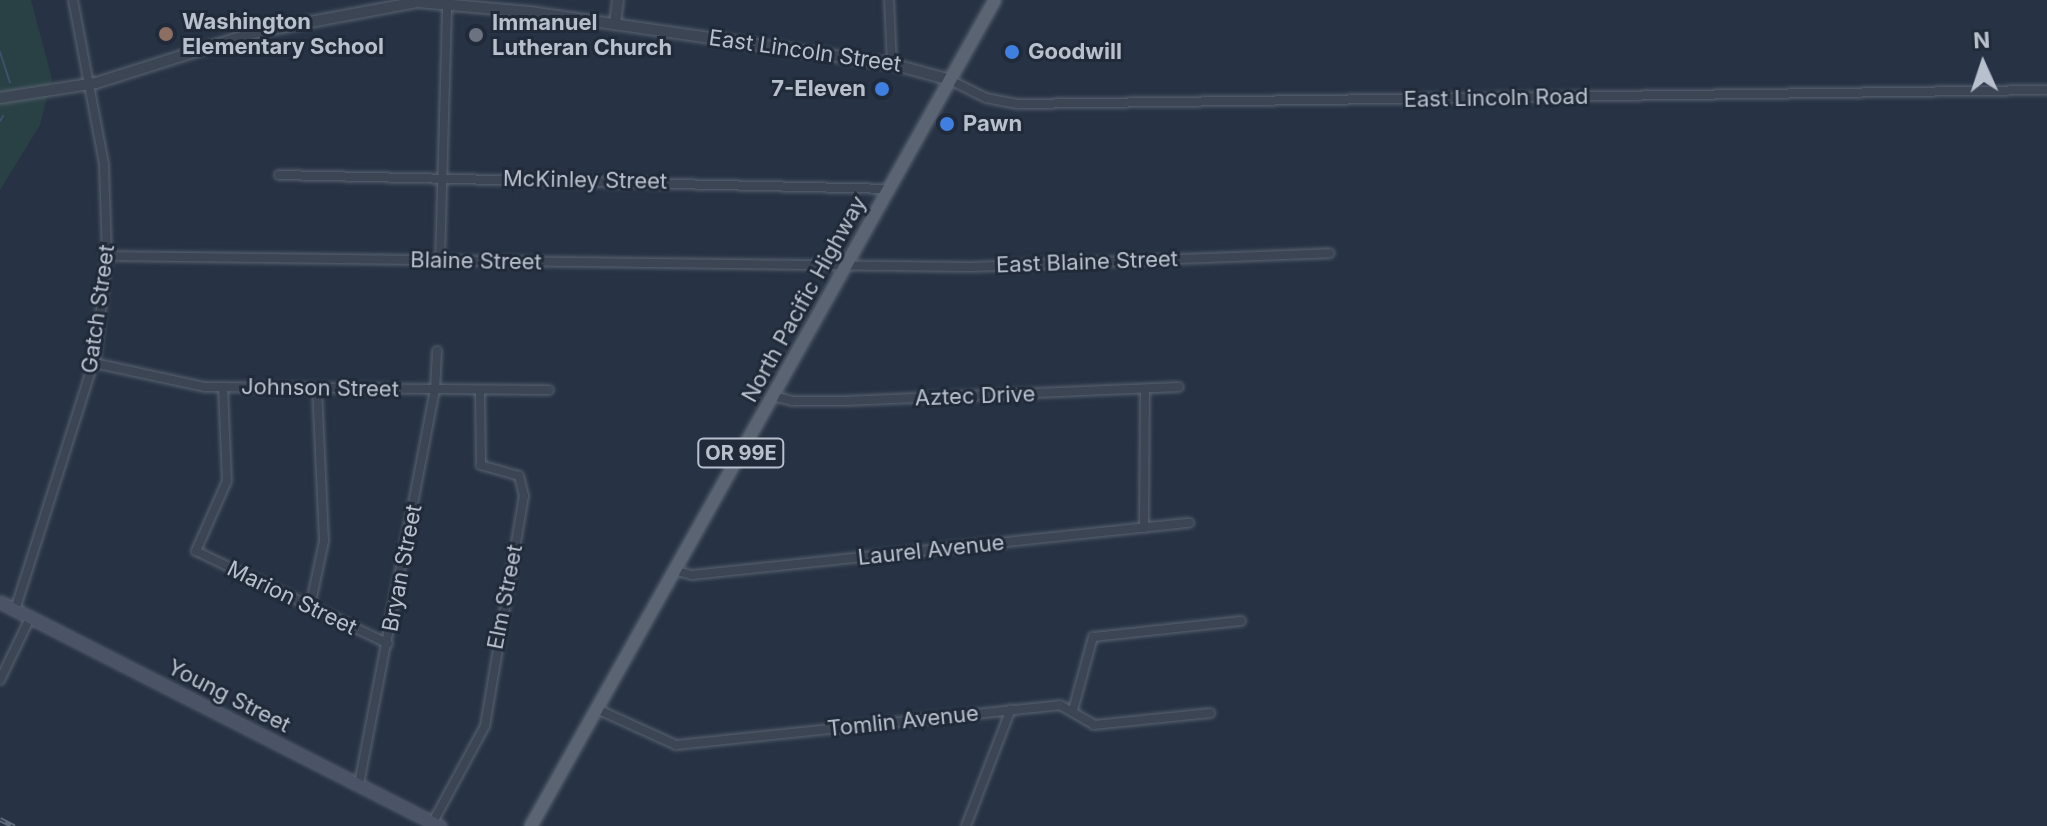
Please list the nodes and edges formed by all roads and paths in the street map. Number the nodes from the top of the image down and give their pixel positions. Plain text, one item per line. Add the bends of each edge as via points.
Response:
1 (73, 0) edge
2 (618, 0) edge
3 (889, 0) edge
4 (995, 0) edge
5 (447, 3) junction
6 (615, 24) junction
7 (892, 64) junction
8 (950, 80) junction
9 (86, 86) junction
10 (2047, 90) edge
11 (0, 98) edge
12 (279, 175) dead end
13 (441, 177) junction
14 (889, 189) junction
15 (1330, 253) dead end
16 (107, 256) junction
17 (440, 261) junction
18 (845, 267) junction
19 (437, 351) dead end
20 (94, 363) junction
21 (223, 387) junction
22 (1179, 387) dead end
23 (317, 389) junction
24 (1145, 389) junction
25 (435, 390) junction
26 (549, 390) dead end
27 (480, 391) junction
28 (773, 396) junction
29 (1189, 523) dead end
30 (1144, 528) junction
31 (674, 570) junction
32 (0, 602) edge
33 (310, 607) junction
34 (15, 610) junction
35 (30, 618) junction
36 (1241, 621) dead end
37 (388, 644) junction
38 (0, 680) edge
39 (597, 709) junction
40 (1011, 709) junction
41 (1073, 710) junction
42 (1210, 713) dead end
43 (359, 784) junction
44 (436, 824) edge
45 (531, 826) edge
46 (966, 826) edge

1 - 9 street, Gatch Street
2 - 6 street
3 - 7 street
4 - 8 main road, North Pacific Highway / OR 99E
5 - 6 street, East Lincoln Street
5 - 9 street, East Lincoln Street via 402,3 257,32
5 - 13 street
6 - 7 street, East Lincoln Street
7 - 8 street, East Lincoln Street via 933,71
8 - 10 street, East Lincoln Road via 1004,103
8 - 14 main road, North Pacific Highway / OR 99E
9 - 11 street, East Lincoln Street
9 - 16 street, Gatch Street via 106,184
12 - 13 street, McKinley Street
13 - 14 street, McKinley Street
13 - 17 street
14 - 18 main road, North Pacific Highway / OR 99E
15 - 18 street, East Blaine Street
16 - 17 street, Blaine Street
16 - 20 street, Gatch Street
17 - 18 street, Blaine Street
18 - 28 main road, North Pacific Highway / OR 99E
19 - 25 street, Bryan Street
20 - 21 street, Johnson Street
20 - 34 street, Gatch Street
21 - 23 street, Johnson Street
21 - 33 street, Marion Street via 227,481 196,551
22 - 24 street, Aztec Drive
23 - 25 street, Johnson Street
23 - 33 street via 324,541
24 - 28 street, Aztec Drive via 844,401
24 - 30 street
25 - 27 street, Johnson Street
25 - 37 street, Bryan Street
26 - 27 street, Johnson Street
27 - 44 street, Elm Street via 481,465 519,476 524,496 485,726
28 - 31 main road, North Pacific Highway / OR 99E
29 - 30 street, Laurel Avenue
30 - 31 street, Laurel Avenue via 692,575
31 - 39 main road, North Pacific Highway / OR 99E
32 - 34 main road, Young Street
33 - 37 street, Marion Street
34 - 35 main road, Young Street
35 - 38 street
35 - 43 main road, Young Street
36 - 41 street via 1093,637
37 - 43 street, Bryan Street
39 - 40 street, Tomlin Avenue via 676,745
39 - 45 main road, North Pacific Highway / OR 99E
40 - 41 street, Tomlin Avenue via 1060,705
40 - 46 street
41 - 42 street, Tomlin Avenue via 1086,723 1099,725
43 - 44 main road, Young Street

